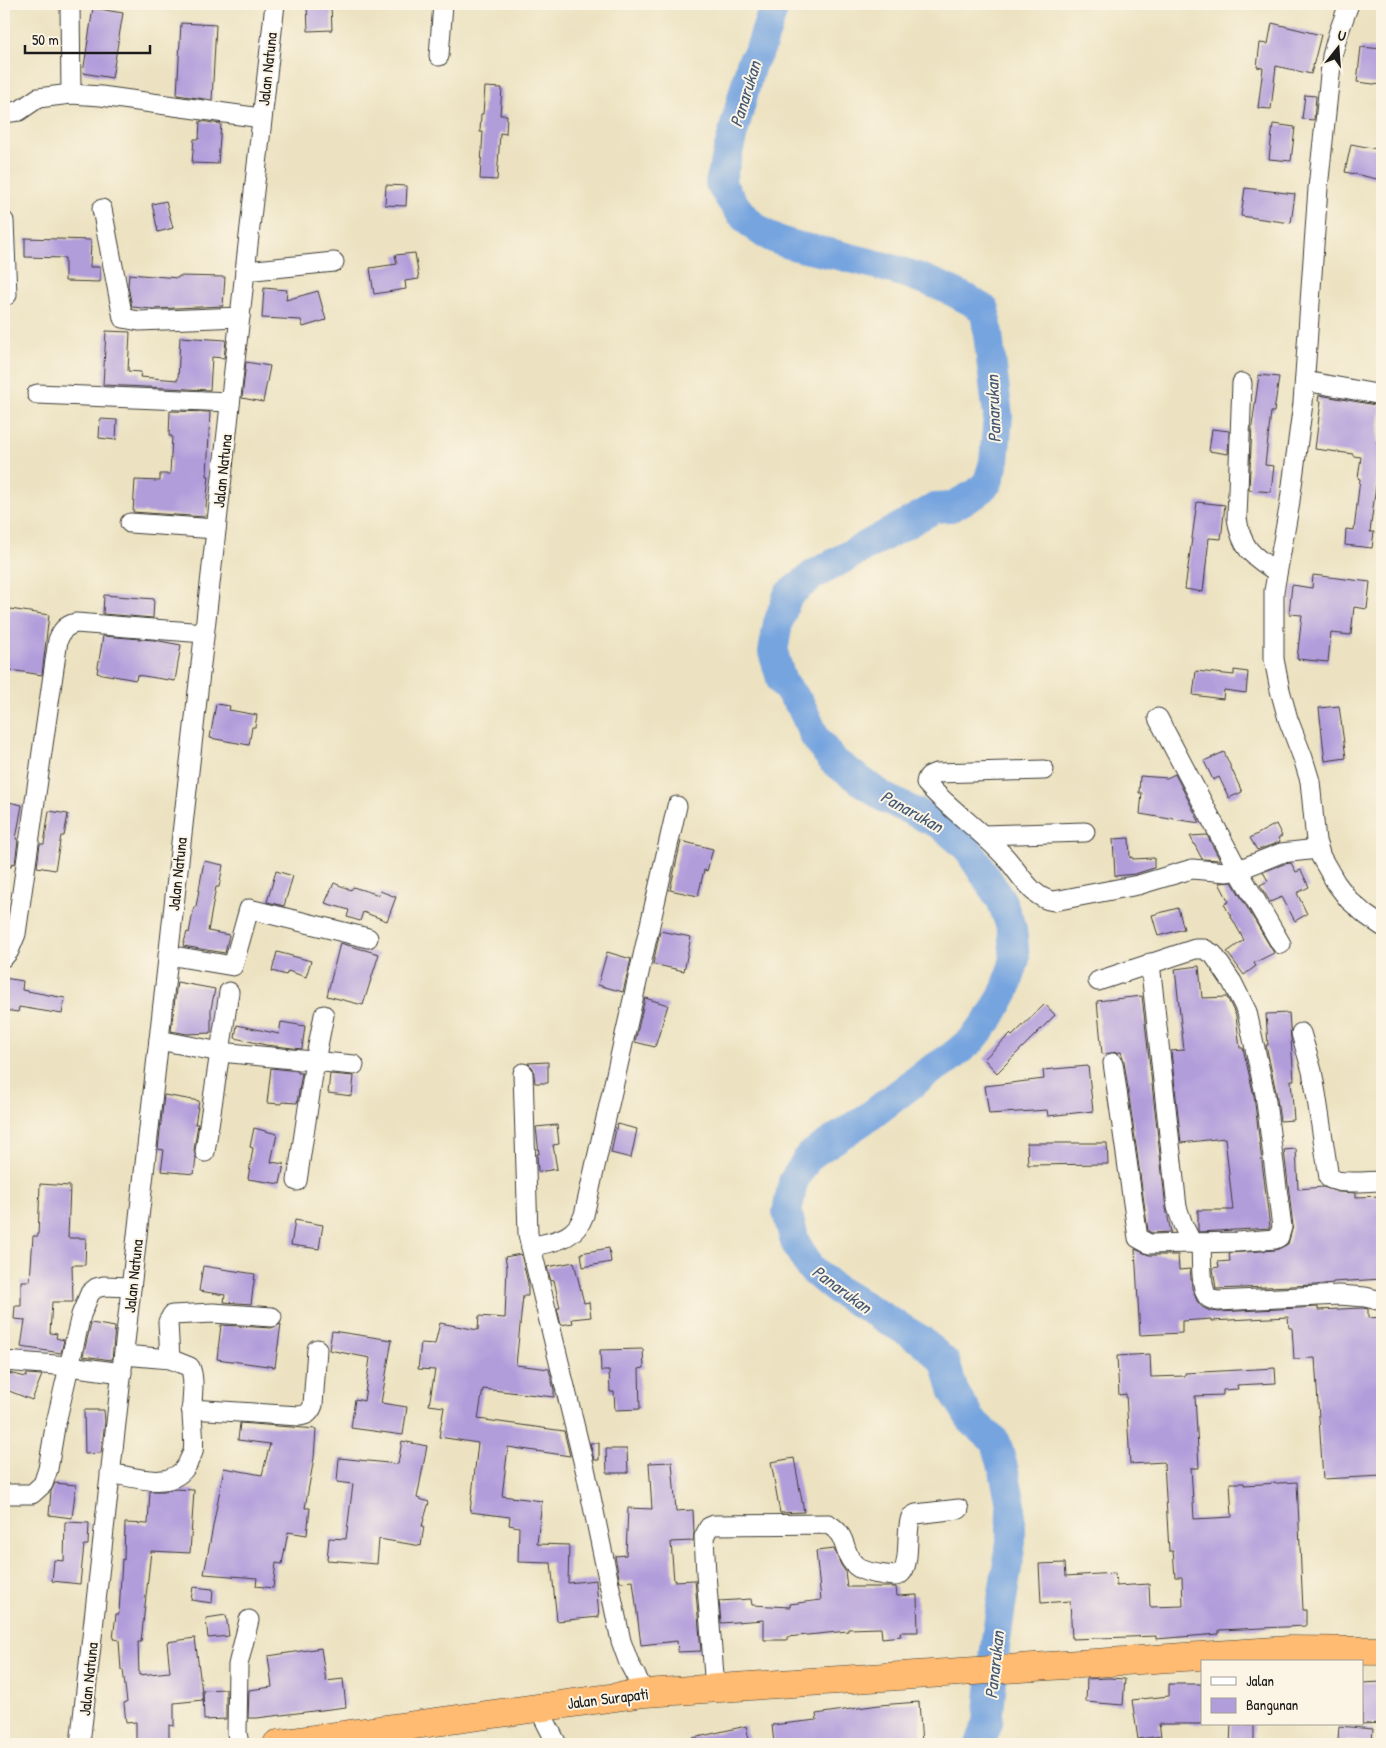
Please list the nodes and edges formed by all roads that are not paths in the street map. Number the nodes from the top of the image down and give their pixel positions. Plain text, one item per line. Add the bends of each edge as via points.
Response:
1 (70, 4) edge
2 (275, 4) edge
3 (443, 4) edge
4 (1349, 4) edge
5 (439, 56) dead end
6 (71, 94) junction
7 (4, 113) edge
8 (262, 118) junction
9 (102, 209) dead end
10 (4, 221) edge
11 (334, 262) dead end
12 (245, 271) junction
13 (7, 295) dead end
14 (240, 317) junction
15 (1305, 381) junction
16 (1242, 383) dead end
17 (37, 394) dead end
18 (1382, 395) edge
19 (230, 402) junction
20 (130, 522) dead end
21 (216, 530) junction
22 (1277, 572) junction
23 (204, 633) junction
24 (1158, 718) dead end
25 (1044, 770) dead end
26 (676, 806) dead end
27 (1085, 832) dead end
28 (984, 835) junction
29 (1318, 849) junction
30 (1238, 870) junction
31 (1382, 926) edge
32 (368, 938) dead end
33 (1282, 944) dead end
34 (168, 956) junction
35 (4, 957) edge
36 (1150, 963) junction
37 (1098, 980) dead end
38 (230, 992) dead end
39 (324, 1015) dead end
40 (1301, 1033) dead end
41 (159, 1040) junction
42 (220, 1052) junction
43 (315, 1061) junction
44 (1113, 1063) dead end
45 (354, 1065) dead end
46 (523, 1073) dead end
47 (205, 1152) dead end
48 (297, 1181) dead end
49 (1382, 1181) edge
50 (1196, 1243) junction
51 (531, 1247) junction
52 (131, 1288) junction
53 (1382, 1301) edge
54 (272, 1316) dead end
55 (317, 1349) dead end
56 (124, 1355) junction
57 (170, 1359) junction
58 (4, 1361) edge
59 (69, 1366) junction
60 (122, 1373) junction
61 (191, 1409) junction
62 (110, 1473) junction
63 (4, 1494) edge
64 (959, 1508) dead end
65 (248, 1620) dead end
66 (1382, 1651) edge
67 (715, 1688) junction
68 (645, 1693) junction
69 (538, 1707) junction
70 (80, 1744) edge
71 (239, 1744) edge
72 (277, 1744) edge
73 (557, 1744) edge

1 - 6 street
2 - 8 street, Jalan Natuna
3 - 5 street
4 - 15 street via 1332,56 1318,188
6 - 7 street via 38,98 19,111
6 - 8 street
8 - 12 street, Jalan Natuna
9 - 14 street via 123,318 139,322
10 - 13 street
11 - 12 street
12 - 14 street, Jalan Natuna
14 - 19 street, Jalan Natuna
15 - 18 street
15 - 22 street via 1300,434
16 - 22 street via 1237,518 1240,535 1248,549
17 - 19 street
19 - 21 street, Jalan Natuna
20 - 21 street
21 - 23 street, Jalan Natuna
22 - 29 street via 1274,659 1288,718 1310,781
23 - 34 street, Jalan Natuna
23 - 35 street via 76,623 61,631 16,934
24 - 30 street
25 - 28 street via 930,775 927,778 930,787
26 - 51 street via 584,1215 580,1225 570,1234
27 - 28 street
28 - 30 street via 1033,891 1054,901 1138,885 1192,869
29 - 30 street via 1281,853
29 - 31 street via 1327,869 1349,900
30 - 33 street
32 - 34 street via 249,908 233,966
34 - 41 street, Jalan Natuna
36 - 37 street
36 - 50 street via 1177,1206 1183,1225
36 - 50 street via 1195,949 1204,948 1213,954 1248,1012 1260,1068 1281,1234 1275,1239
38 - 42 street
39 - 43 street
40 - 49 street via 1315,1086 1329,1178 1340,1182
41 - 42 street
41 - 52 street, Jalan Natuna
42 - 43 street
42 - 47 street
43 - 45 street
43 - 48 street
44 - 50 street via 1138,1238 1149,1244
46 - 51 street
50 - 53 street via 1204,1285 1211,1300 1338,1295
51 - 68 street via 586,1473 622,1641
52 - 56 street, Jalan Natuna
52 - 59 street via 104,1286 90,1293 80,1315
54 - 57 street via 172,1315 168,1328
55 - 61 street via 312,1405 306,1415
56 - 57 street
56 - 60 street, Jalan Natuna
57 - 61 street via 190,1367 193,1374
58 - 59 street
59 - 60 street
59 - 63 street via 43,1484 32,1494
60 - 62 street, Jalan Natuna
61 - 62 street via 193,1452 186,1467 177,1475 150,1481
62 - 70 street, Jalan Natuna
64 - 67 street via 910,1517 906,1566 899,1576 858,1567 849,1559 840,1533 828,1524 709,1527 704,1537
65 - 71 street via 238,1665
66 - 67 highway, Jalan Surapati via 1289,1650
67 - 68 highway, Jalan Surapati
68 - 69 highway, Jalan Surapati
69 - 72 highway, Jalan Surapati
69 - 73 street

